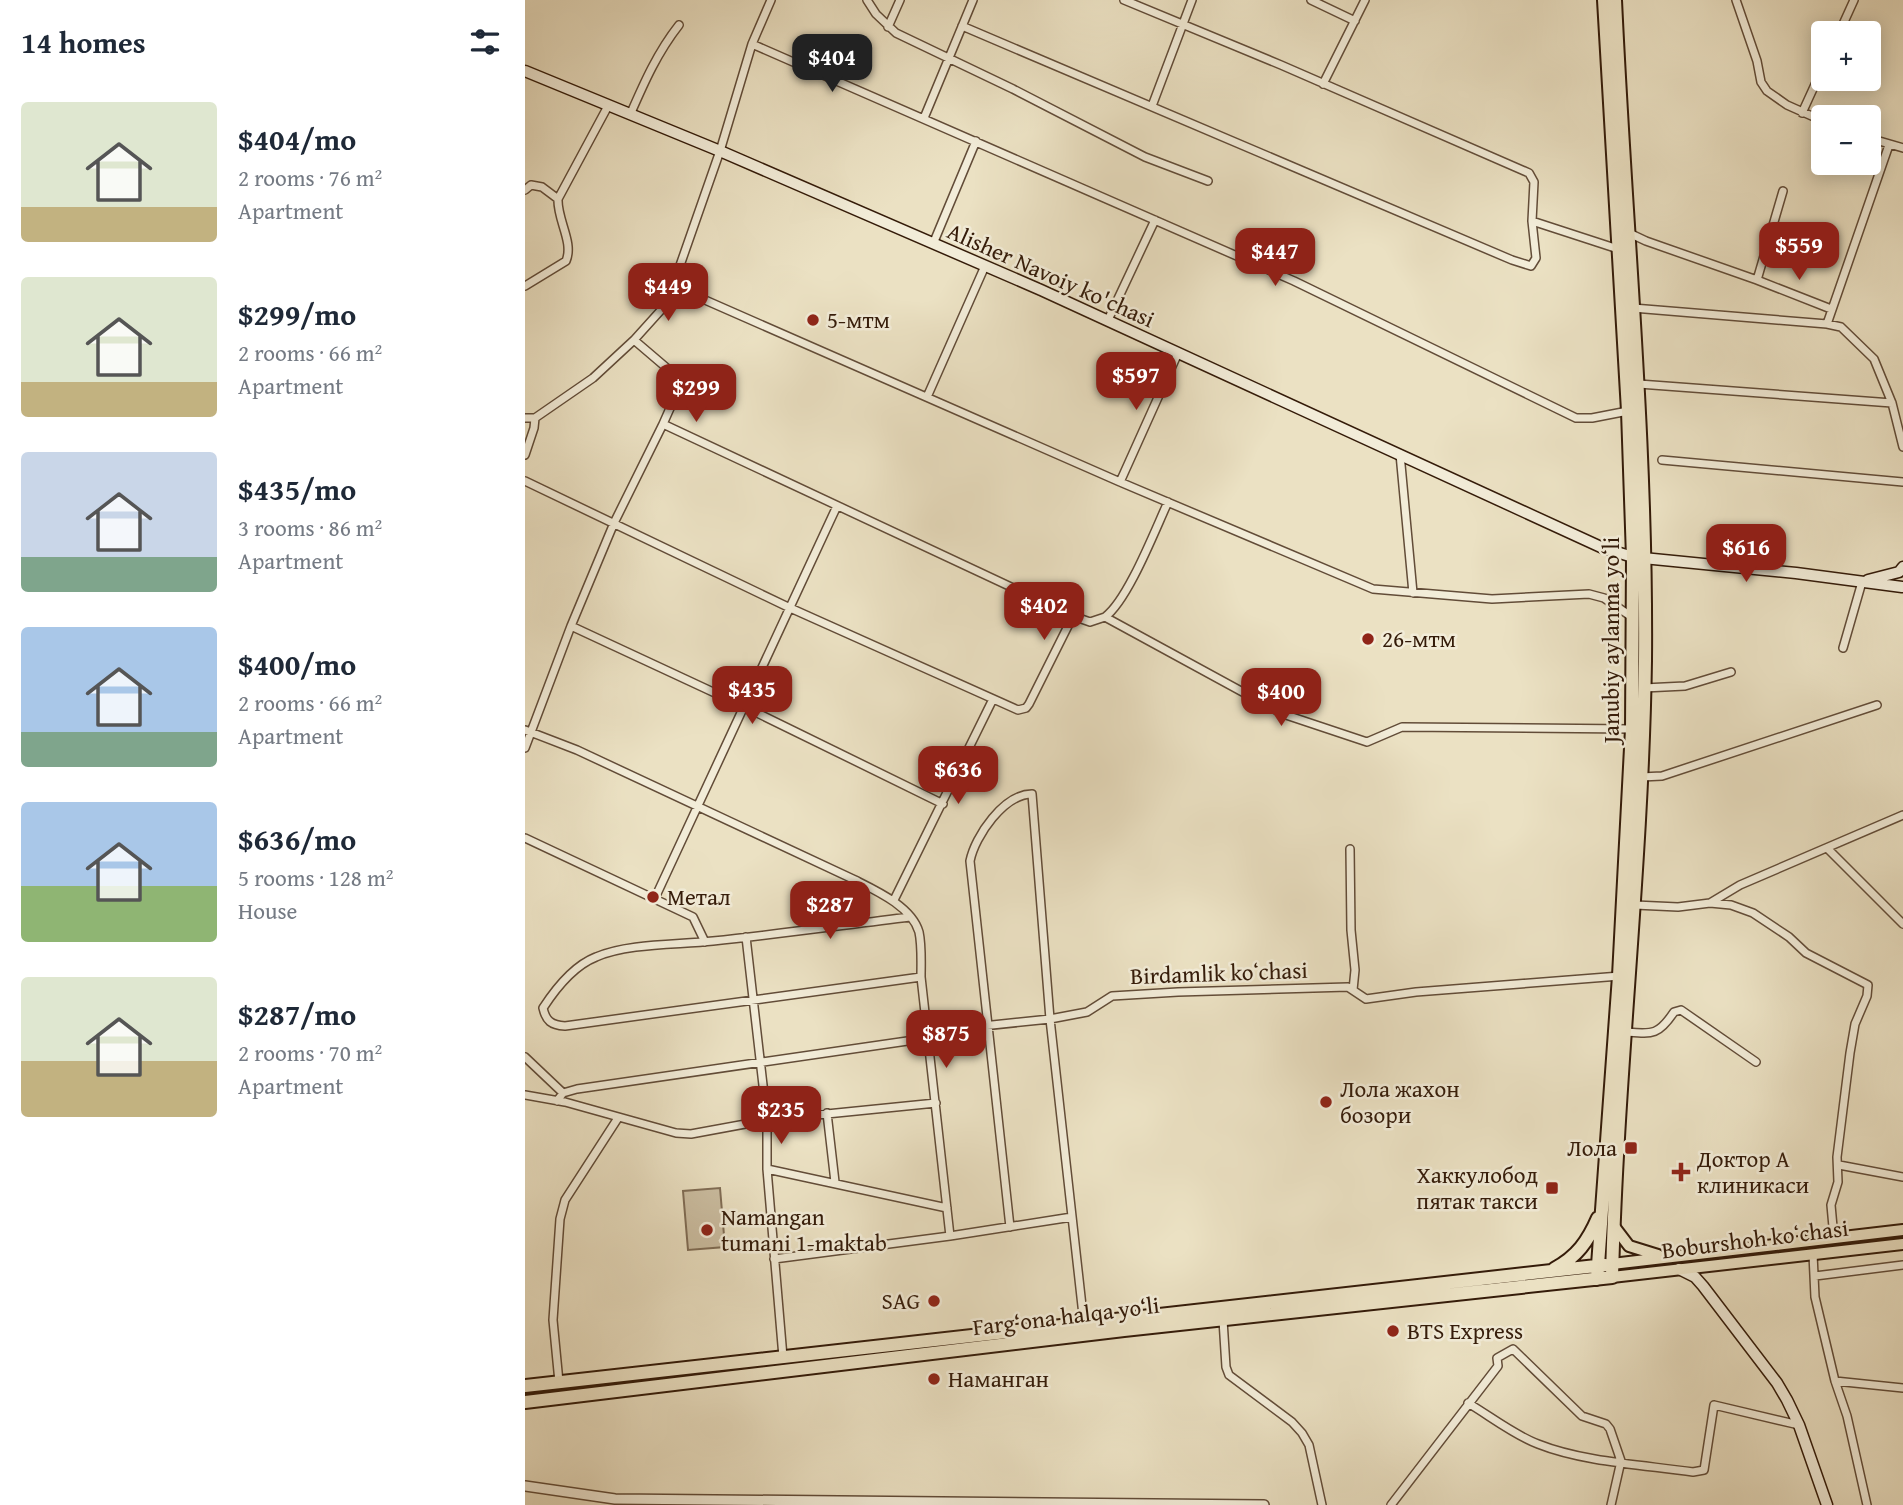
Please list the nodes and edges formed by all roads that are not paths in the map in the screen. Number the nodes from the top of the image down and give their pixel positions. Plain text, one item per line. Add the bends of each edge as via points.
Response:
1 (771, 0) edge
2 (867, 0) edge
3 (900, 0) edge
4 (973, 0) edge
5 (1124, 0) edge
6 (1192, 0) edge
7 (1311, 0) edge
8 (1365, 0) edge
9 (1604, 0) edge
10 (1615, 0) edge
11 (1736, 0) edge
12 (1854, 0) edge
13 (1355, 20) junction
14 (1844, 21) edge
15 (1183, 24) junction
16 (679, 25) dead end
17 (963, 26) junction
18 (888, 27) junction
19 (752, 44) junction
20 (948, 59) junction
21 (525, 71) edge
22 (1323, 84) junction
23 (1812, 91) edge
24 (608, 106) junction
25 (1152, 106) junction
26 (1803, 113) junction
27 (630, 115) junction
28 (1811, 116) edge
29 (924, 118) junction
30 (976, 141) junction
31 (1881, 142) edge
32 (1889, 145) junction
33 (1903, 148) edge
34 (720, 150) junction
35 (1208, 181) dead end
36 (525, 190) edge
37 (1783, 191) dead end
38 (558, 199) junction
39 (1155, 220) junction
40 (1532, 221) junction
41 (1629, 233) junction
42 (933, 244) junction
43 (1618, 249) junction
44 (985, 266) junction
45 (1757, 281) junction
46 (525, 286) edge
47 (680, 289) junction
48 (1633, 308) junction
49 (1831, 309) junction
50 (1108, 320) junction
51 (1828, 324) junction
52 (634, 340) junction
53 (1178, 353) junction
54 (1639, 384) junction
55 (927, 397) junction
56 (1892, 403) junction
57 (1628, 411) junction
58 (525, 418) edge
59 (535, 418) junction
60 (663, 424) junction
61 (1903, 447) edge
62 (1400, 454) junction
63 (525, 455) edge
64 (1662, 460) dead end
65 (525, 481) edge
66 (1120, 482) junction
67 (1903, 482) edge
68 (1168, 502) junction
69 (837, 506) junction
70 (614, 523) junction
71 (1639, 558) junction
72 (1901, 570) edge
73 (1862, 582) junction
74 (1902, 588) edge
75 (1413, 593) junction
76 (788, 607) junction
77 (1073, 616) junction
78 (1105, 617) junction
79 (1633, 617) junction
80 (571, 626) junction
81 (1843, 648) dead end
82 (1731, 672) dead end
83 (1644, 688) junction
84 (993, 699) junction
85 (1877, 705) dead end
86 (743, 706) junction
87 (1632, 729) junction
88 (528, 731) edge
89 (525, 748) edge
90 (1641, 777) junction
91 (943, 804) junction
92 (696, 807) junction
93 (1903, 815) edge
94 (525, 838) edge
95 (1827, 848) junction
96 (1350, 849) dead end
97 (655, 898) junction
98 (894, 900) junction
99 (1710, 903) junction
100 (1635, 905) junction
101 (910, 917) junction
102 (1903, 924) edge
103 (746, 937) junction
104 (705, 942) junction
105 (1624, 976) junction
106 (921, 977) junction
107 (1353, 989) junction
108 (753, 1000) junction
109 (1050, 1019) junction
110 (988, 1024) junction
111 (1625, 1032) junction
112 (928, 1038) junction
113 (525, 1057) edge
114 (760, 1061) junction
115 (1756, 1062) dead end
116 (562, 1093) junction
117 (525, 1095) edge
118 (557, 1101) junction
119 (936, 1103) junction
120 (827, 1113) junction
121 (618, 1118) junction
122 (767, 1120) junction
123 (1839, 1165) junction
124 (767, 1169) junction
125 (1903, 1177) edge
126 (835, 1182) junction
127 (947, 1208) junction
128 (1601, 1211) junction
129 (1072, 1217) junction
130 (1613, 1225) junction
131 (1010, 1227) junction
132 (1903, 1230) edge
133 (950, 1236) junction
134 (1834, 1238) junction
135 (1903, 1244) edge
136 (1813, 1254) junction
137 (1671, 1257) junction
138 (774, 1259) junction
139 (1903, 1265) edge
140 (1679, 1269) junction
141 (1612, 1271) junction
142 (1548, 1273) junction
143 (1598, 1273) junction
144 (1815, 1276) junction
145 (1223, 1320) junction
146 (1084, 1324) junction
147 (783, 1357) junction
148 (1835, 1381) junction
149 (559, 1382) junction
150 (525, 1386) edge
151 (1903, 1388) edge
152 (525, 1402) edge
153 (1468, 1403) junction
154 (1799, 1425) junction
155 (1621, 1461) junction
156 (526, 1488) edge
157 (1008, 1504) edge
158 (1137, 1505) edge
159 (1191, 1505) edge
160 (1263, 1505) edge
161 (1322, 1505) edge
162 (1391, 1505) edge
163 (1611, 1505) edge
164 (1827, 1505) edge
165 (1867, 1505) edge

1 - 19 street
2 - 18 street
3 - 18 street
4 - 17 street
5 - 15 street
6 - 15 street
7 - 13 street
8 - 13 street
9 - 43 highway, Janubiy aylanma yoʻli
10 - 41 highway, Janubiy aylanma yoʻli
11 - 26 street via 1761,82 1767,91
12 - 14 street
13 - 22 street
15 - 22 street
15 - 25 street
16 - 27 street via 652,66
17 - 20 street
17 - 25 street
18 - 20 street
19 - 29 street
19 - 34 street
20 - 29 street
20 - 35 street via 1145,157
21 - 24 main road, Alisher Navoiy ko'chasi
22 - 40 street via 1529,173 1534,182
23 - 26 street
24 - 27 main road, Alisher Navoiy ko'chasi
24 - 38 street
25 - 40 street via 1531,265 1536,258
26 - 28 street
27 - 34 main road, Alisher Navoiy ko'chasi
29 - 30 street
30 - 39 street
30 - 42 street
31 - 32 street
32 - 33 street
32 - 49 street
34 - 42 main road, Alisher Navoiy ko'chasi
34 - 47 street via 677,274
36 - 38 street via 536,186
37 - 45 street
38 - 46 street via 568,256
39 - 50 street
39 - 57 street via 1294,281 1576,418
40 - 43 street
41 - 45 street
41 - 48 highway, Janubiy aylanma yoʻli
42 - 44 main road, Alisher Navoiy ko'chasi
43 - 57 highway, Janubiy aylanma yoʻli
44 - 50 main road, Alisher Navoiy ko'chasi
44 - 55 street
45 - 49 street
47 - 52 street
47 - 55 street
48 - 51 street
48 - 54 highway, Janubiy aylanma yoʻli
49 - 51 street
50 - 53 main road, Alisher Navoiy ko'chasi
51 - 56 street via 1841,327 1874,359
52 - 59 street via 593,378
52 - 60 street via 678,381
53 - 62 main road, Alisher Navoiy ko'chasi
53 - 66 street
54 - 56 street
54 - 71 highway, Janubiy aylanma yoʻli
55 - 66 street
56 - 61 street
57 - 71 highway, Janubiy aylanma yoʻli
58 - 59 street
59 - 63 street
60 - 69 street
60 - 70 street
62 - 71 main road, Alisher Navoiy ko'chasi via 1603,548
62 - 75 street
64 - 67 street
65 - 70 street
66 - 68 street
68 - 75 street via 1373,589
68 - 78 street via 1138,568
69 - 76 street
69 - 77 street
70 - 76 street
70 - 80 street
71 - 73 main road, Alisher Navoiy ko'chasi
71 - 79 highway, Janubiy aylanma yoʻli
71 - 83 highway, Janubiy aylanma yoʻli
72 - 73 main road
72 - 74 main road via 1897,580
73 - 74 main road, Alisher Navoiy ko'chasi
73 - 81 street
75 - 79 street via 1492,598 1589,594
76 - 84 street
76 - 86 street
77 - 78 street via 1090,622
77 - 84 street via 1026,708 1018,710
78 - 87 street via 1283,714 1362,742 1402,727
79 - 87 highway, Janubiy aylanma yoʻli
80 - 86 street
80 - 88 street
82 - 83 street via 1685,686
83 - 90 highway, Janubiy aylanma yoʻli
84 - 91 street
85 - 90 street via 1662,776
86 - 91 street
86 - 92 street
87 - 105 highway, Janubiy aylanma yoʻli
88 - 89 street
88 - 92 street
90 - 100 highway, Janubiy aylanma yoʻli
91 - 98 street
92 - 97 street
92 - 98 street
93 - 95 street
94 - 97 street
95 - 99 street via 1740,885
95 - 102 street
96 - 107 street
97 - 104 street via 695,919
98 - 101 street
99 - 100 street
99 - 123 street via 1753,913 1806,953 1868,985 1850,1053
100 - 105 highway, Janubiy aylanma yoʻli
101 - 103 street
101 - 106 street via 919,935
103 - 104 street
103 - 108 street
104 - 108 street via 648,946 596,957 575,970 552,994 543,1008 545,1018 565,1026
105 - 107 street, Birdamlik koʻchasi via 1366,999
105 - 111 highway, Janubiy aylanma yoʻli
105 - 128 highway, Janubiy aylanma yoʻli
106 - 108 street
106 - 112 street
107 - 109 street, Birdamlik koʻchasi via 1112,996 1092,1010
108 - 114 street
109 - 110 street, Birdamlik koʻchasi
109 - 110 street via 1032,794 1026,794 995,815 971,858
109 - 129 street
110 - 112 street, Birdamlik koʻchasi via 938,1031
110 - 131 street
111 - 115 street via 1655,1033 1681,1010
111 - 130 highway, Janubiy aylanma yoʻli
112 - 114 street, Birdamlik koʻchasi
112 - 119 street
113 - 116 street
114 - 116 street, Birdamlik koʻchasi
114 - 122 street
116 - 118 street
117 - 118 street
118 - 121 street
119 - 120 street
119 - 127 street
120 - 122 street
120 - 126 street
121 - 122 street via 691,1134
121 - 149 street via 565,1200 560,1220 553,1320
122 - 124 street
123 - 125 street
123 - 134 street via 1831,1205
124 - 126 street
124 - 138 street
126 - 127 street
127 - 133 street
128 - 142 highway via 1588,1240
128 - 143 highway, Janubiy aylanma yoʻli
129 - 131 street
129 - 146 street
130 - 137 main road via 1623,1241 1637,1250
130 - 141 highway, Janubiy aylanma yoʻli
131 - 133 street
132 - 134 main road
133 - 138 street
134 - 137 main road
135 - 136 main road, Boburshoh koʻchasi
136 - 140 main road, Boburshoh koʻchasi
136 - 144 street
137 - 141 main road
138 - 147 street
139 - 144 street
140 - 141 main road, Boburshoh koʻchasi
140 - 154 main road via 1703,1286 1777,1383
141 - 143 highway, Farg‘ona halqa yo‘li
142 - 143 highway, Farg‘ona halqa yo‘li
142 - 146 highway, Farg‘ona halqa yo‘li
143 - 145 highway, Farg‘ona halqa yo‘li
144 - 148 street via 1815,1297
145 - 152 highway, Farg‘ona halqa yo‘li
145 - 161 street via 1229,1375 1302,1433 1309,1445
146 - 147 highway, Farg‘ona halqa yo‘li
147 - 149 highway, Farg‘ona halqa yo‘li
148 - 151 street
148 - 165 street
149 - 150 highway, Farg‘ona halqa yo‘li
153 - 155 street via 1535,1443 1580,1457
153 - 155 street via 1498,1366 1497,1358 1513,1349 1582,1416 1606,1424
153 - 162 street
154 - 155 street via 1716,1404 1712,1406 1702,1472
154 - 164 main road
155 - 163 street
156 - 157 street via 615,1499
157 - 158 street
158 - 159 street
159 - 160 street

